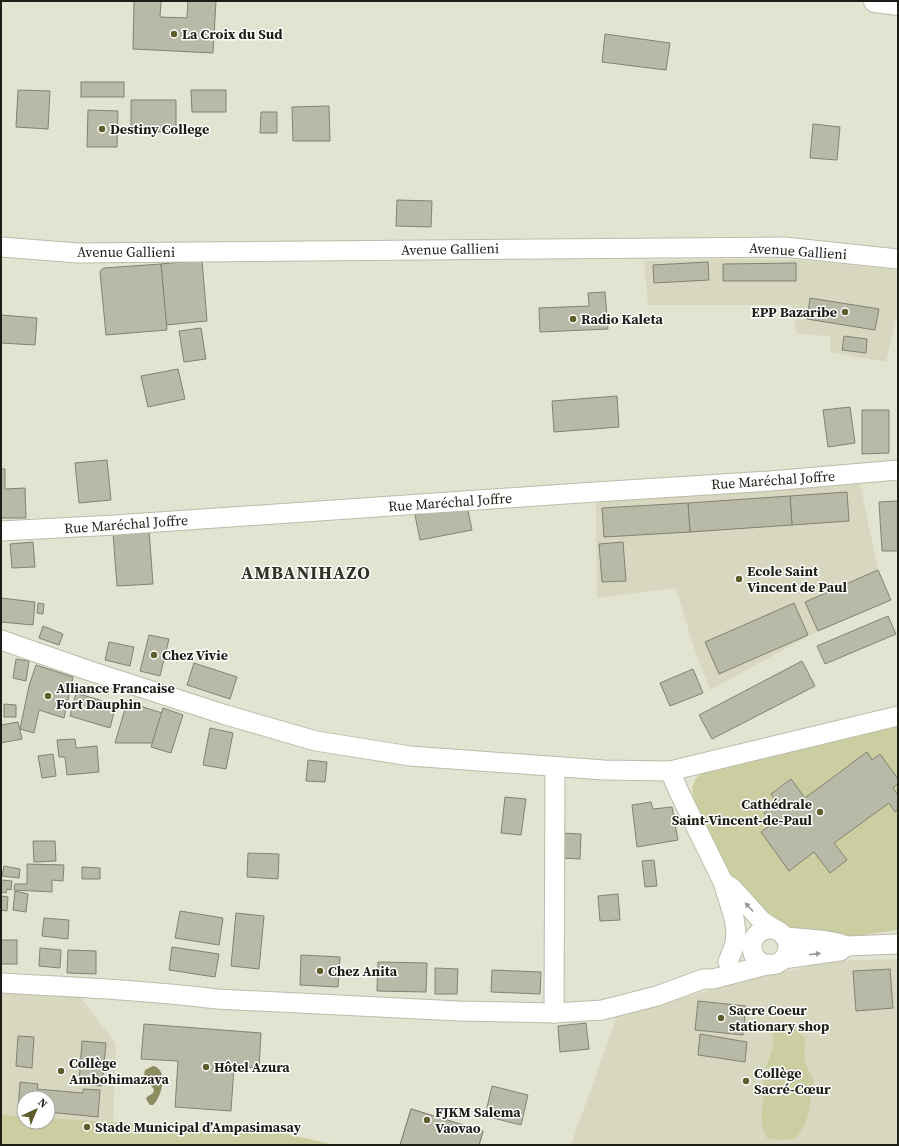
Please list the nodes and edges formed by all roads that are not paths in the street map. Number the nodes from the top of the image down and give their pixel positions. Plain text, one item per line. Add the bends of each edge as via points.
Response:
1 (875, 1) edge
2 (898, 4) edge
3 (1, 248) edge
4 (898, 259) edge
5 (898, 470) edge
6 (1, 531) edge
7 (1, 640) edge
8 (898, 716) edge
9 (555, 767) junction
10 (670, 771) junction
11 (723, 882) junction
12 (734, 918) junction
13 (780, 933) junction
14 (753, 943) junction
15 (898, 944) edge
16 (847, 946) junction
17 (728, 962) junction
18 (777, 962) junction
19 (703, 979) junction
20 (1, 983) edge
21 (554, 1013) junction

1 - 2 main road
3 - 4 street, Avenue Gallieni via 86,253 784,247
5 - 6 street, Rue Maréchal Joffre via 770,481
7 - 9 street via 196,706 316,741 410,756
8 - 10 street
9 - 10 street
9 - 21 street
10 - 11 street
11 - 12 street
13 -> 11 street via 762,921 732,888
12 - 14 street
12 - 17 street via 735,944
13 - 14 street via 770,929 760,932
13 - 16 street
13 - 18 street via 788,948
14 - 17 street
14 - 18 street via 757,959 761,962
15 - 16 street
18 -> 16 street via 840,951
17 - 19 street
18 - 19 street via 713,979
19 - 21 street via 657,996 602,1010
20 - 21 street via 217,999

